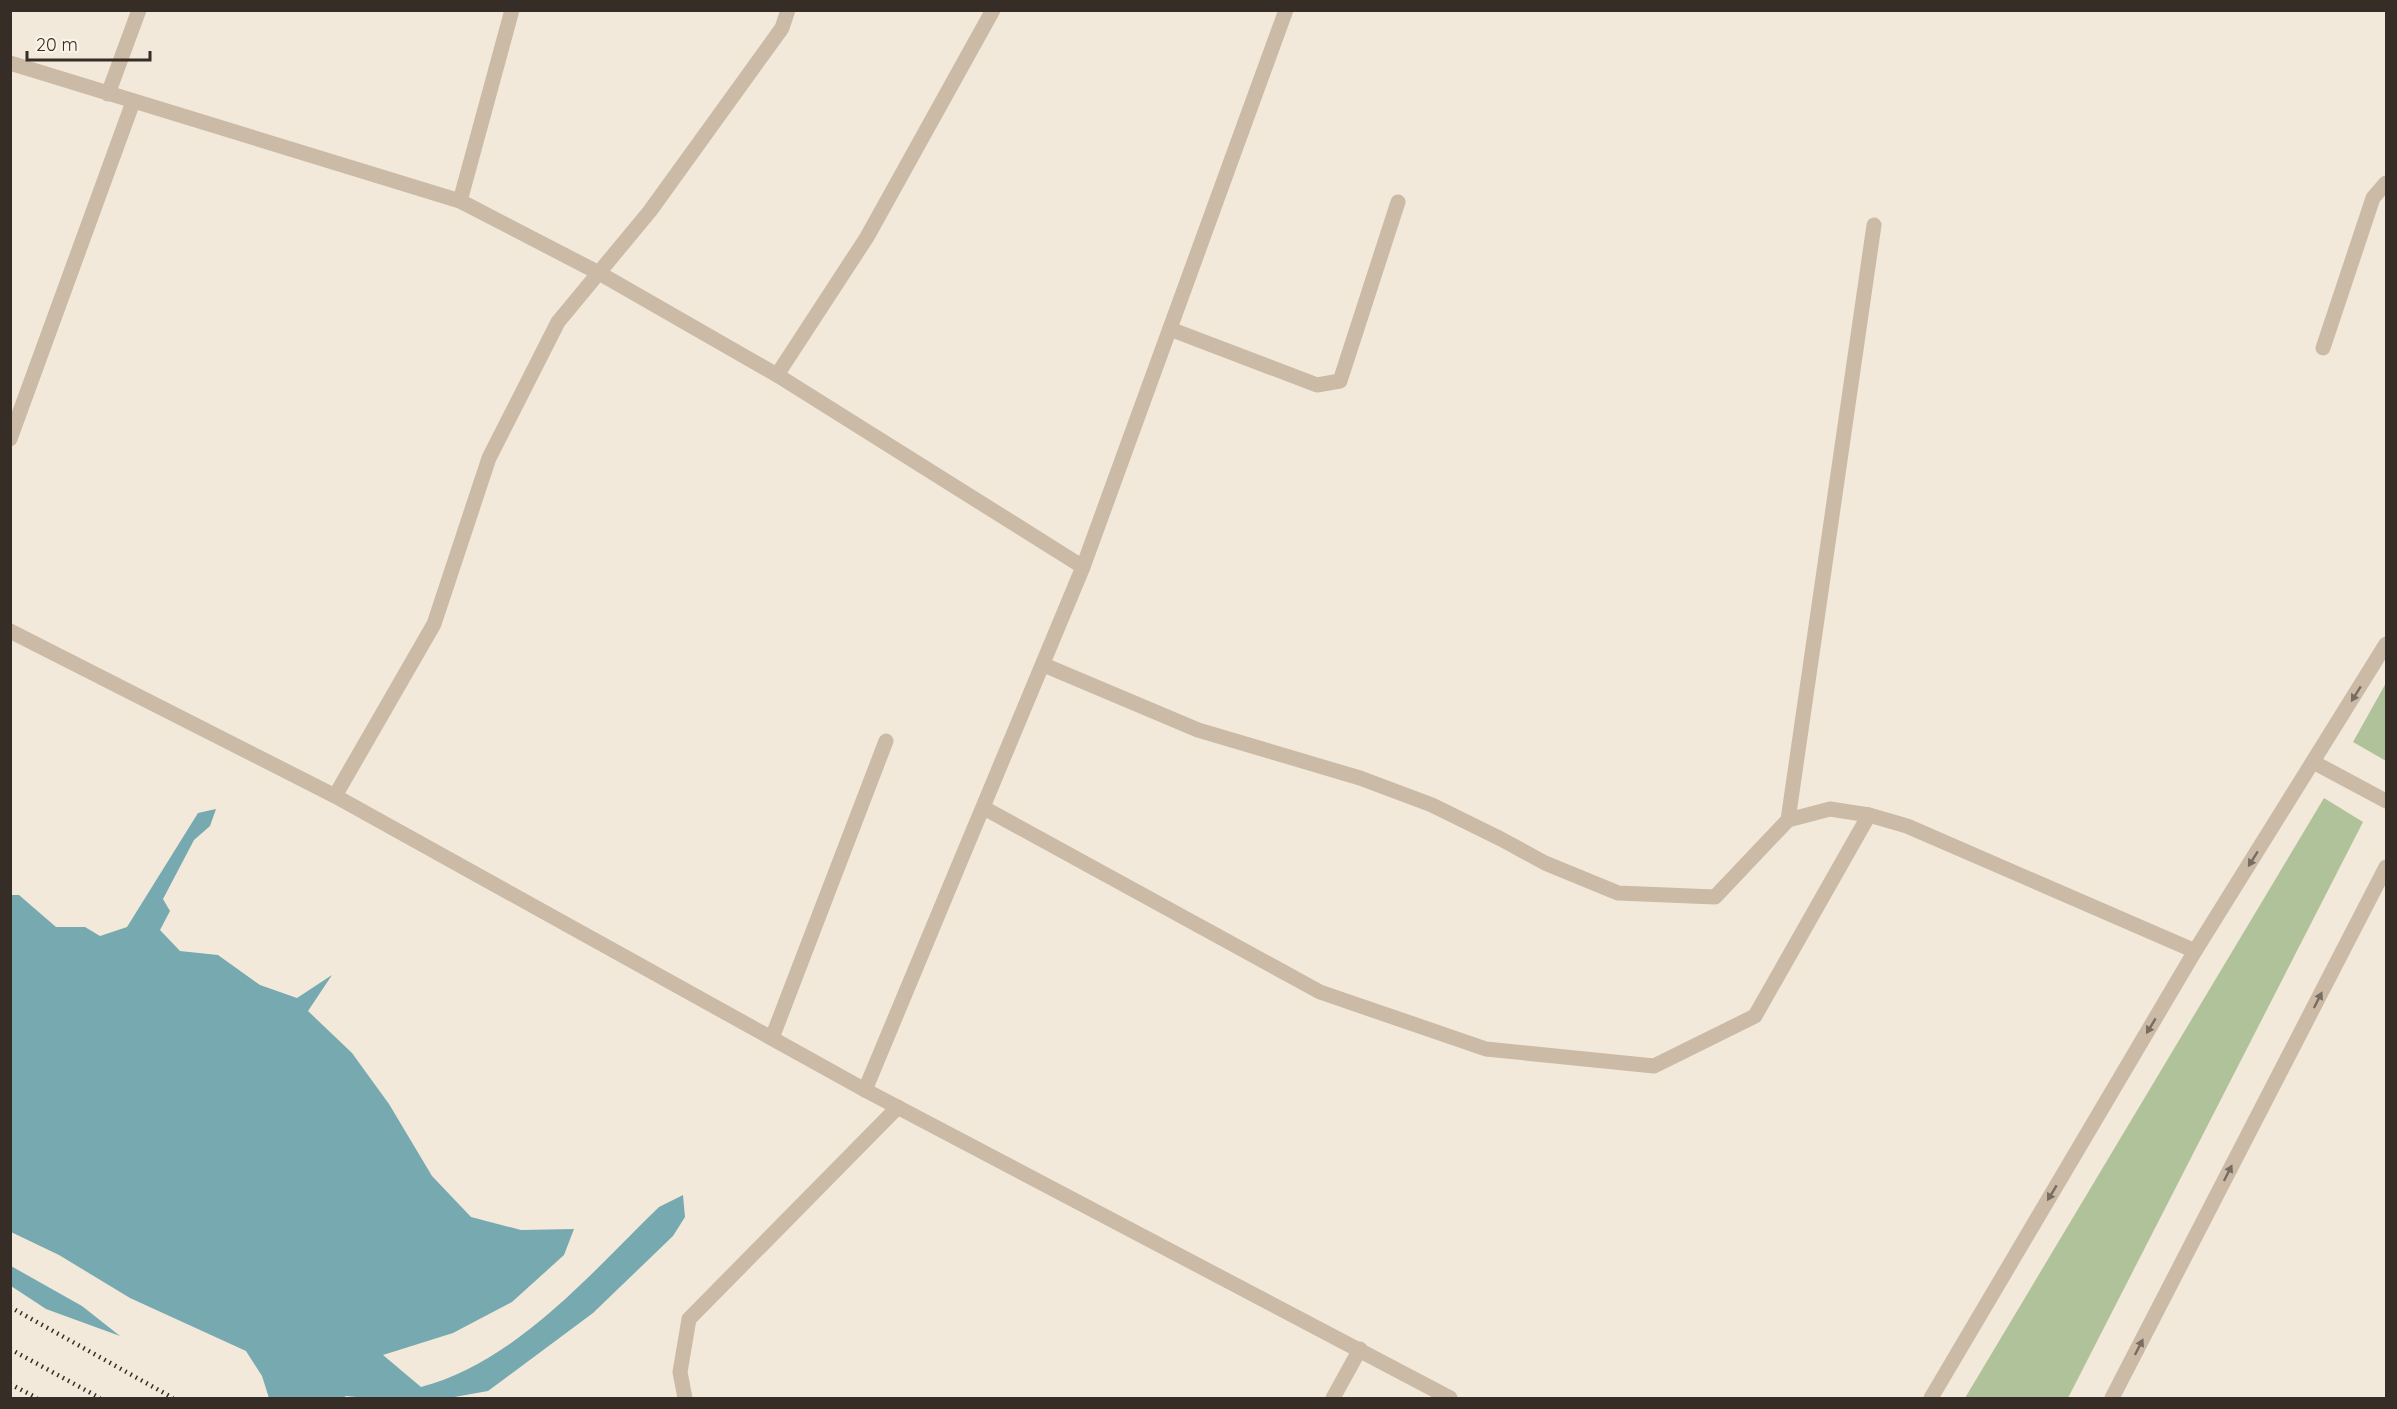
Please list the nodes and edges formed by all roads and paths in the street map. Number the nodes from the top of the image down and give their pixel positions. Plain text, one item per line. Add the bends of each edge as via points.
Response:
1 (139, 10) edge
2 (512, 10) edge
3 (788, 10) edge
4 (993, 10) edge
5 (1286, 10) edge
6 (10, 63) edge
7 (108, 94) junction
8 (133, 102) junction
9 (2386, 183) edge
10 (460, 201) junction
11 (1398, 202) dead end
12 (1874, 225) dead end
13 (599, 273) junction
14 (1170, 329) junction
15 (2323, 348) dead end
16 (777, 375) junction
17 (10, 439) edge
18 (1083, 567) junction
19 (10, 631) edge
20 (2386, 644) edge
21 (1044, 665) junction
22 (886, 741) dead end
23 (2313, 762) junction
24 (335, 796) junction
25 (2386, 801) edge
26 (984, 808) junction
27 (1869, 815) junction
28 (1788, 820) junction
29 (2386, 867) edge
30 (2195, 951) junction
31 (771, 1038) junction
32 (865, 1090) junction
33 (898, 1107) junction
34 (1360, 1349) junction
35 (685, 1398) edge
36 (1333, 1398) edge
37 (1450, 1398) edge
38 (1931, 1398) edge
39 (2112, 1398) edge

1 - 7 street
2 - 10 street
3 - 13 street via 782,28 664,192
4 - 16 street via 867,237
5 - 14 street
6 - 7 street
7 - 8 street
8 - 10 street
8 - 17 street
9 - 15 street via 2373,198
10 - 13 street
11 - 14 street via 1340,381 1317,385
12 - 28 street
13 - 16 street
13 - 24 street via 558,322 489,458 434,624
14 - 18 street
16 - 18 street
18 - 21 street
19 - 24 street
20 -> 23 street
21 - 26 street
21 - 28 street via 1198,730 1360,778 1432,805 1545,864 1618,893 1715,897
22 - 31 street
23 - 25 street
23 -> 30 street
24 - 31 street
26 - 27 street via 1320,992 1486,1049 1654,1066 1755,1016
26 - 32 street
27 - 28 street via 1830,809
27 - 30 street via 1907,826
39 -> 29 street
30 -> 38 street
31 - 32 street
32 - 33 street
33 - 34 street
33 - 35 street via 689,1319 680,1372
34 - 36 street
34 - 37 street

